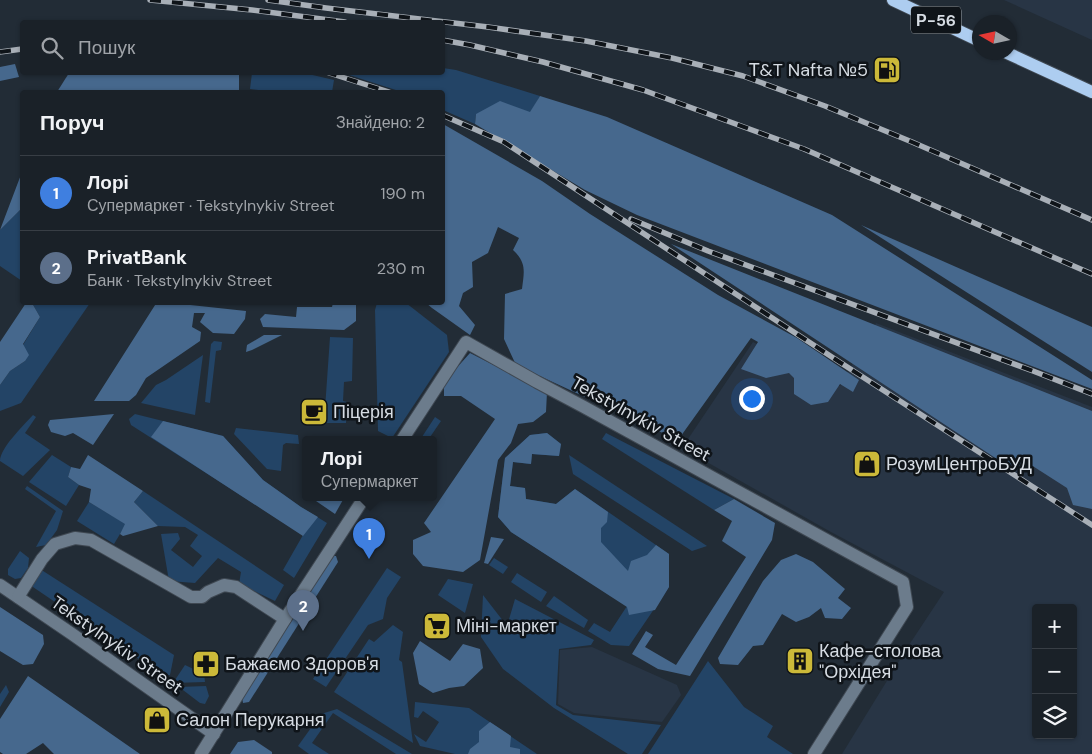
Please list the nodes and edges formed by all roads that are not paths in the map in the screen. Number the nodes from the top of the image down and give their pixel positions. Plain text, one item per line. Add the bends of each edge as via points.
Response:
1 (893, 0) edge
2 (972, 37) edge
3 (1017, 57) edge
4 (1092, 92) edge
5 (405, 436) edge
6 (362, 501) edge
7 (0, 585) edge
8 (18, 597) junction
9 (285, 619) junction
10 (214, 734) junction
11 (201, 754) edge
12 (814, 754) edge

1 - 2 main road, Р-56
3 - 4 main road
5 - 12 street, Tekstylnykiv Street via 466,342 903,582 907,607
6 - 9 street
7 - 8 street, Tekstylnykiv Street
8 - 9 street via 54,544 75,538 91,540 191,597 202,597 224,585 236,587
8 - 10 street, Tekstylnykiv Street
9 - 10 street
10 - 11 street

